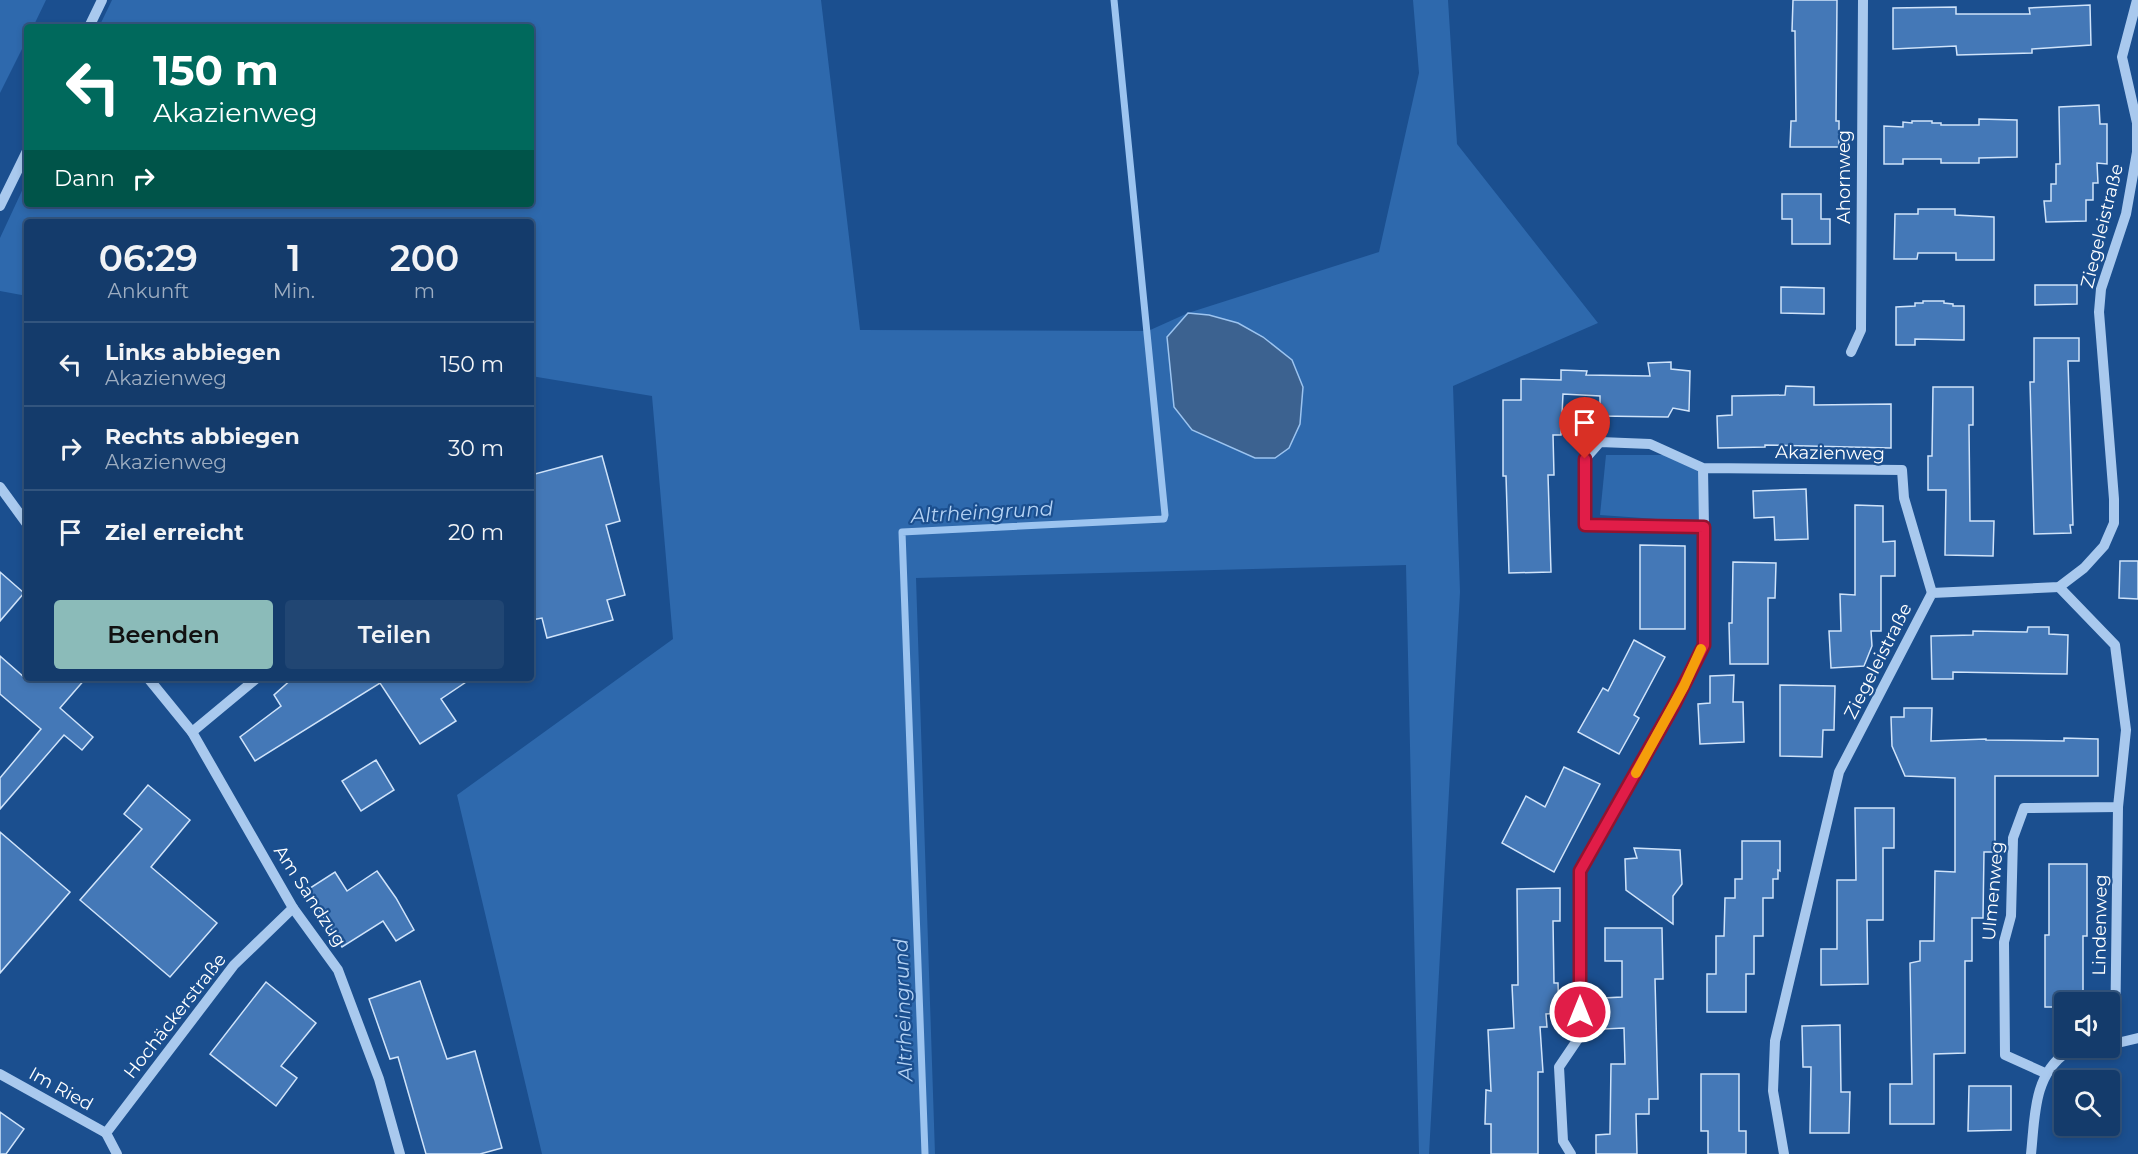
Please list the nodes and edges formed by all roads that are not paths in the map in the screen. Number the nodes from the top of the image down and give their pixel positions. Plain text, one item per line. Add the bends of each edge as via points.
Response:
1 (102, 0) edge
2 (1863, 0) edge
3 (2137, 0) edge
4 (90, 24) edge
5 (24, 157) edge
6 (0, 206) edge
7 (1851, 352) dead end
8 (1703, 468) junction
9 (0, 487) edge
10 (24, 520) edge
11 (1704, 527) junction
12 (2059, 587) junction
13 (1932, 593) junction
14 (150, 681) edge
15 (253, 681) edge
16 (192, 732) junction
17 (2118, 807) junction
18 (293, 908) junction
19 (2113, 992) edge
20 (2138, 1038) edge
21 (2120, 1042) edge
22 (2061, 1058) edge
23 (2045, 1073) junction
24 (0, 1074) edge
25 (106, 1133) junction
26 (117, 1154) edge
27 (400, 1154) edge
28 (1571, 1154) edge
29 (1784, 1154) edge
30 (2031, 1154) edge

1 - 4 street
2 - 7 street, Ahornweg via 1861,330
3 - 12 street, Ziegeleistraße via 2122,57 2137,123 2137,152 2126,214 2101,290 2099,312 2114,523 2104,546
5 - 6 street
8 - 11 street
8 - 11 street, Akazienweg via 1650,444 1600,442 1585,459 1585,525
8 - 13 street, Akazienweg via 1902,470 1904,498
9 - 10 street
11 - 28 street via 1704,645 1580,871 1580,1036 1559,1067 1563,1141
12 - 13 street, Ziegeleistraße
12 - 17 street via 2115,645 2126,730
13 - 29 street, Ziegeleistraße via 1839,772 1775,1041 1773,1091
14 - 16 street, Am Sandzug
15 - 16 street
16 - 18 street, Am Sandzug
17 - 19 street, Lindenweg
17 - 23 street, Ulmenweg via 2024,808 2013,838 2011,916 2004,942 2005,1055
18 - 25 street, Hochäckerstraße via 234,965
18 - 27 street, Am Sandzug via 338,970 379,1079
20 - 21 street
22 - 23 street
23 - 30 street via 2037,1097
24 - 25 street, Im Ried
25 - 26 street

